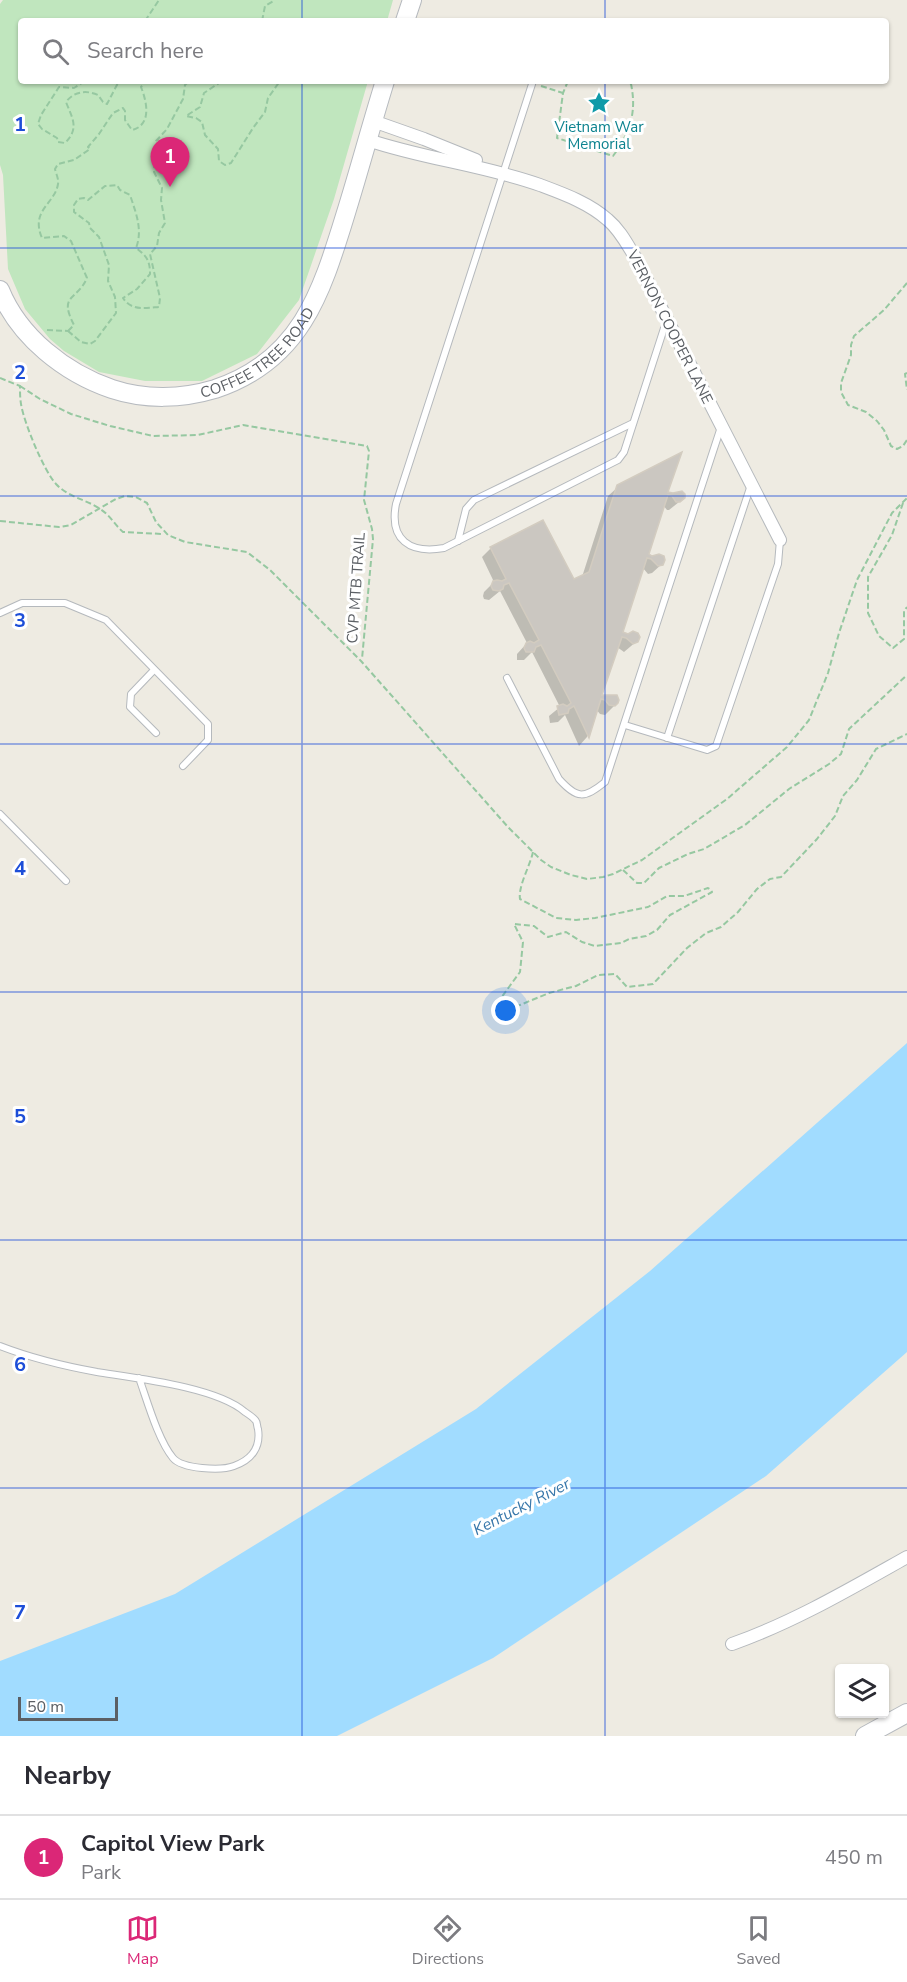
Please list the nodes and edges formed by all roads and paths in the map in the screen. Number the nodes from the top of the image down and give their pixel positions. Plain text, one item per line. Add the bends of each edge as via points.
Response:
1 (159, 0) edge
2 (274, 0) edge
3 (412, 0) edge
4 (147, 18) edge
5 (263, 18) edge
6 (406, 18) edge
7 (80, 84) edge
8 (117, 84) edge
9 (144, 84) edge
10 (186, 84) edge
11 (218, 84) edge
12 (278, 84) edge
13 (384, 84) edge
14 (532, 84) edge
15 (538, 84) edge
16 (567, 84) edge
17 (631, 84) edge
18 (563, 93) junction
19 (373, 121) junction
20 (368, 140) junction
21 (504, 174) junction
22 (907, 283) edge
23 (0, 292) edge
24 (667, 319) junction
25 (68, 331) junction
26 (30, 335) junction
27 (907, 373) edge
28 (0, 378) edge
29 (20, 386) junction
30 (907, 390) edge
31 (633, 423) junction
32 (722, 426) junction
33 (907, 440) edge
34 (751, 484) junction
35 (903, 502) dead end
36 (166, 534) dead end
37 (780, 540) joint
38 (458, 541) junction
39 (907, 607) edge
40 (0, 613) edge
41 (362, 661) dead end
42 (154, 670) junction
43 (907, 675) edge
44 (507, 678) dead end
45 (625, 724) junction
46 (156, 733) dead end
47 (907, 734) edge
48 (667, 738) junction
49 (183, 766) dead end
50 (0, 814) edge
51 (533, 852) dead end
52 (623, 870) dead end
53 (66, 881) dead end
54 (0, 1346) edge
55 (139, 1378) junction
56 (907, 1557) edge
57 (732, 1644) dead end
58 (907, 1713) edge
59 (865, 1736) edge

1 - 4 path
2 - 5 path via 265,6
3 - 6 street
7 - 8 path via 74,88 59,87 41,115 38,124 58,142 65,143 73,132 73,116 66,102 69,97 93,93 107,104
9 - 25 path via 141,87 147,101 142,125 132,130 124,120 123,108 113,113 90,149 74,160 58,164 58,185 40,216 42,238 64,236 71,241 87,278 67,305 74,325
10 - 25 path via 183,99 156,141 154,172 162,188 165,222 150,254 159,307 137,308 123,298 150,274 150,262 136,248 141,231 130,195 117,184 105,186 88,200 78,199 74,212 99,237 109,265 108,281 116,313 90,344
11 - 12 path via 204,93 200,107 186,116 202,122 205,135 218,149 219,161 225,165 231,163 265,112 268,98
13 - 19 street, COFFEE TREE ROAD
14 - 21 lane
15 - 18 path
16 - 18 path
17 - 18 path via 634,111 623,142 613,156 557,138
19 - 20 street, COFFEE TREE ROAD
19 - 21 street, VERNON COOPER LANE via 441,145
20 - 21 street, VERNON COOPER LANE
20 - 26 street, COFFEE TREE ROAD via 317,298 291,338 250,373 224,386 189,395 128,394 69,370
21 - 24 street, VERNON COOPER LANE via 575,199 610,222 624,238
21 - 38 lane via 393,518 401,540 413,548 428,551
22 - 33 path via 854,336 841,383 848,405 877,421 891,446 897,449
23 - 26 street, COFFEE TREE ROAD
24 - 31 lane
24 - 32 street, VERNON COOPER LANE
25 - 26 path via 38,327
27 - 30 path
28 - 29 path
29 - 36 path via 21,405 36,448 55,484 109,515 123,532
29 - 41 path, CVP MTB TRAIL via 71,414 153,436 198,435 243,425 367,446 364,500 373,539
31 - 38 lane via 618,460
31 - 38 lane via 474,500 466,509
32 - 34 street, VERNON COOPER LANE
32 - 45 lane
34 - 37 street, VERNON COOPER LANE
34 - 48 lane
35 - 39 path via 892,535 868,577 868,613 879,636 893,648 904,639
37 - 48 lane via 778,564 716,746 707,750
40 - 42 lane via 22,603 65,603 106,620
42 - 46 lane via 131,694 130,707
42 - 49 lane via 208,724 208,740
43 - 52 path via 849,729 841,754 745,825 704,849 659,868 644,883 638,883
44 - 45 lane via 559,779 570,791 583,795 605,782
45 - 48 lane
47 - 51 path via 876,749 843,796 835,816 781,877 770,879 757,889 738,912 687,948 652,984 627,987 615,974 598,975 520,1005 504,1005 501,998 520,972 523,942 514,924 534,926 548,937 566,932 595,945 621,943 657,930 670,915 712,892 708,888 684,897 667,896 648,907 604,917 555,918 520,899
50 - 53 lane
54 - 55 lane via 48,1362
55 - 55 lane via 210,1395 239,1407 256,1421 260,1440 253,1456 232,1467 192,1468 174,1460
56 - 57 street via 773,1629
58 - 59 street

